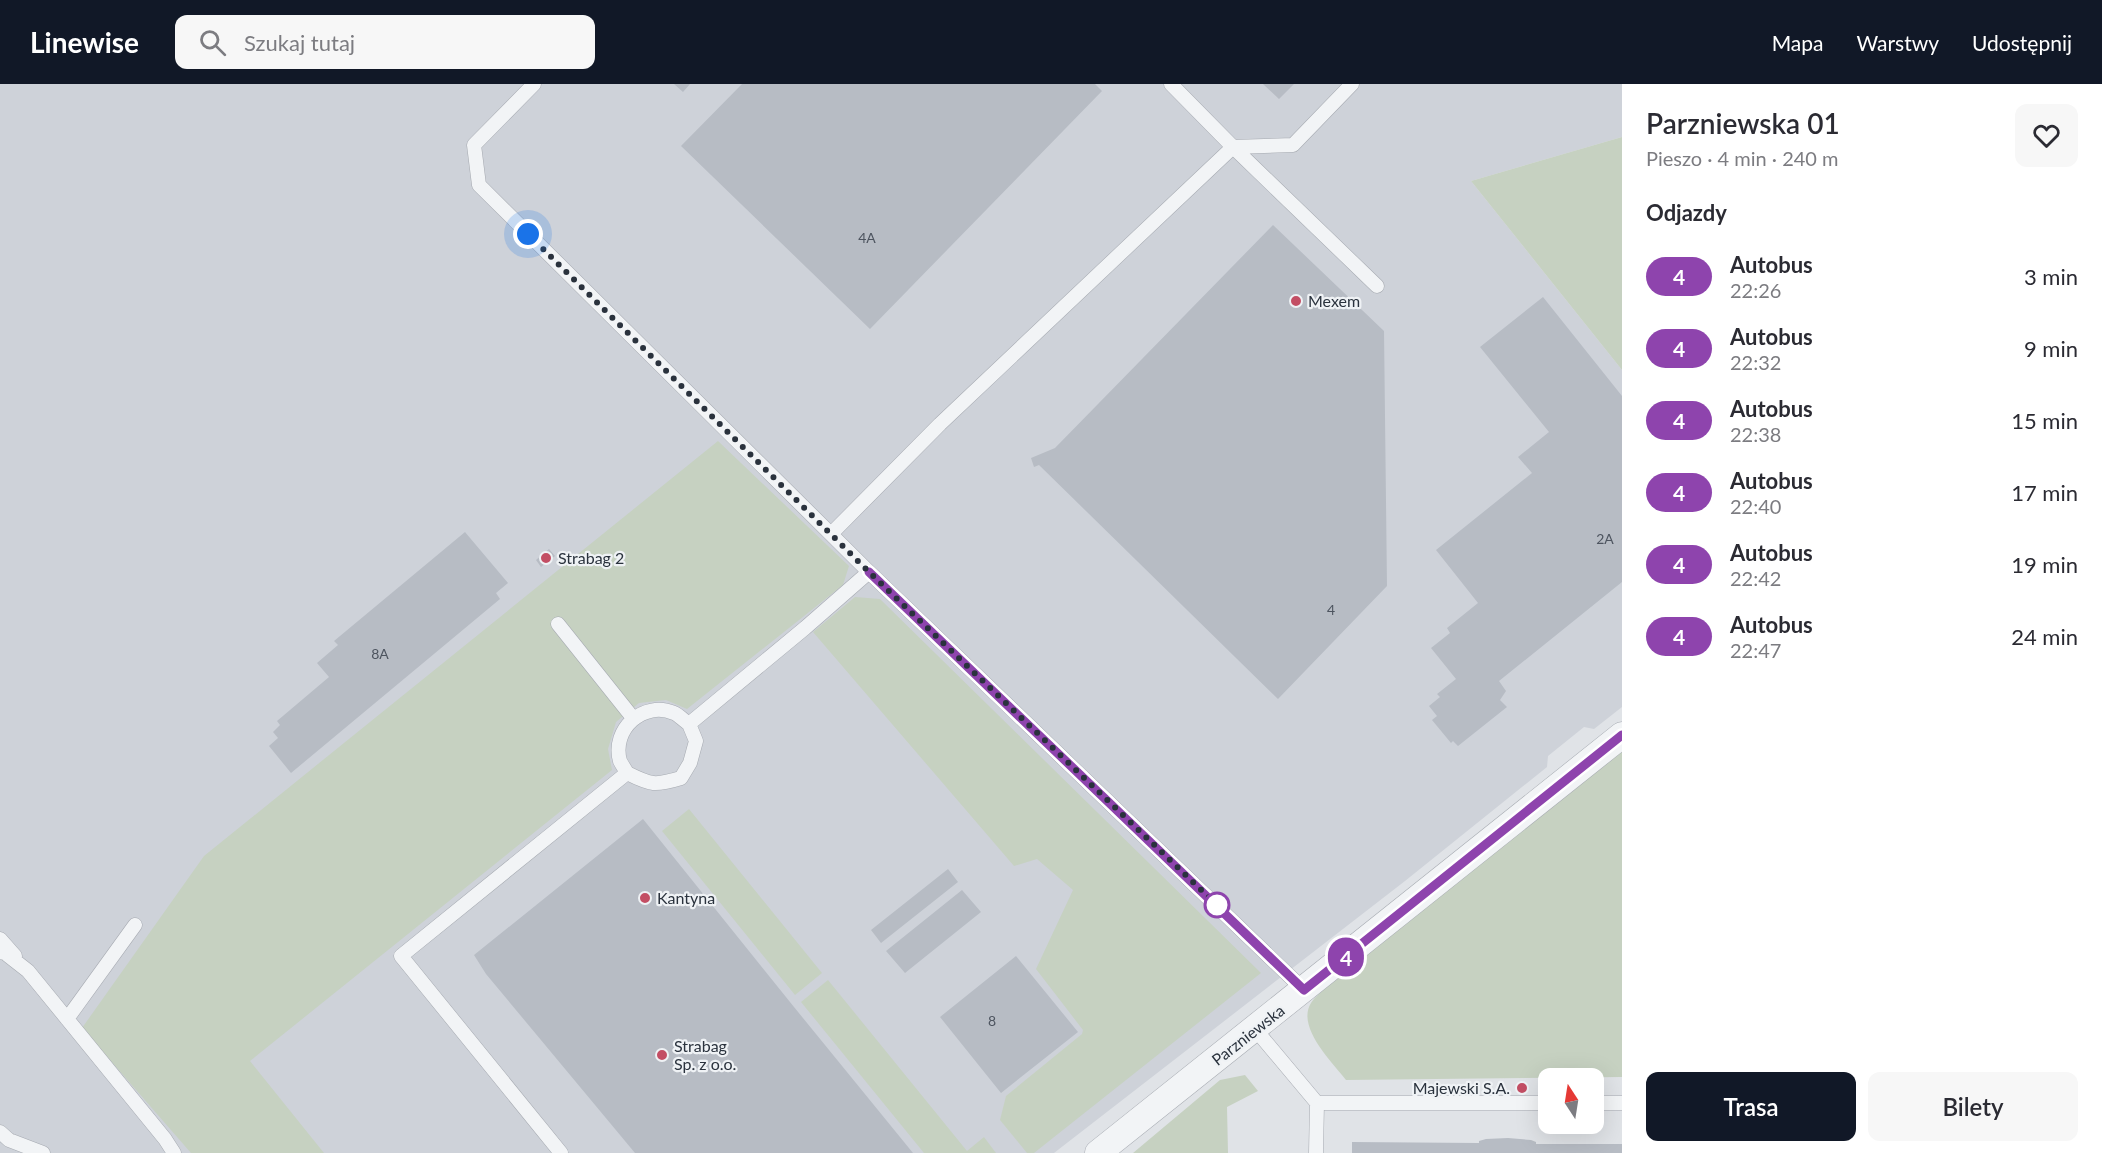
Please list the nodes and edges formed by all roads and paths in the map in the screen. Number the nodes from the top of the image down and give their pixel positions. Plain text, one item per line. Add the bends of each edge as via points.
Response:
1 (534, 84) edge
2 (1171, 84) edge
3 (1353, 84) edge
4 (1233, 147) junction
5 (1377, 286) dead end
6 (831, 534) junction
7 (869, 572) junction
8 (558, 624) dead end
9 (633, 718) junction
10 (689, 724) junction
11 (1622, 735) edge
12 (627, 773) junction
13 (135, 925) dead end
14 (0, 939) edge
15 (0, 952) edge
16 (28, 971) junction
17 (1304, 990) junction
18 (67, 1019) junction
19 (1255, 1029) junction
20 (1317, 1103) junction
21 (1538, 1103) edge
22 (1604, 1103) edge
23 (1622, 1103) edge
24 (0, 1132) edge
25 (43, 1153) edge
26 (174, 1153) edge
27 (561, 1153) edge
28 (1098, 1153) edge
29 (1316, 1153) edge

1 - 6 lane via 474,145 479,185
2 - 4 lane
3 - 4 lane via 1293,145
4 - 5 lane
4 - 6 lane via 940,424
6 - 7 lane
7 - 10 lane
7 - 17 lane
8 - 9 lane
9 - 10 lane via 657,709 674,713
9 - 12 lane via 619,745 620,760
10 - 12 lane via 696,741 681,778 658,785
11 - 17 street, Parzniewska
12 - 27 lane via 401,956
13 - 18 lane
14 - 16 lane
15 - 16 lane
16 - 18 lane
17 - 19 street, Parzniewska
18 - 26 lane
19 - 20 lane
19 - 28 street, Parzniewska
20 - 21 lane
20 - 29 lane
22 - 23 lane
24 - 25 lane via 9,1140

